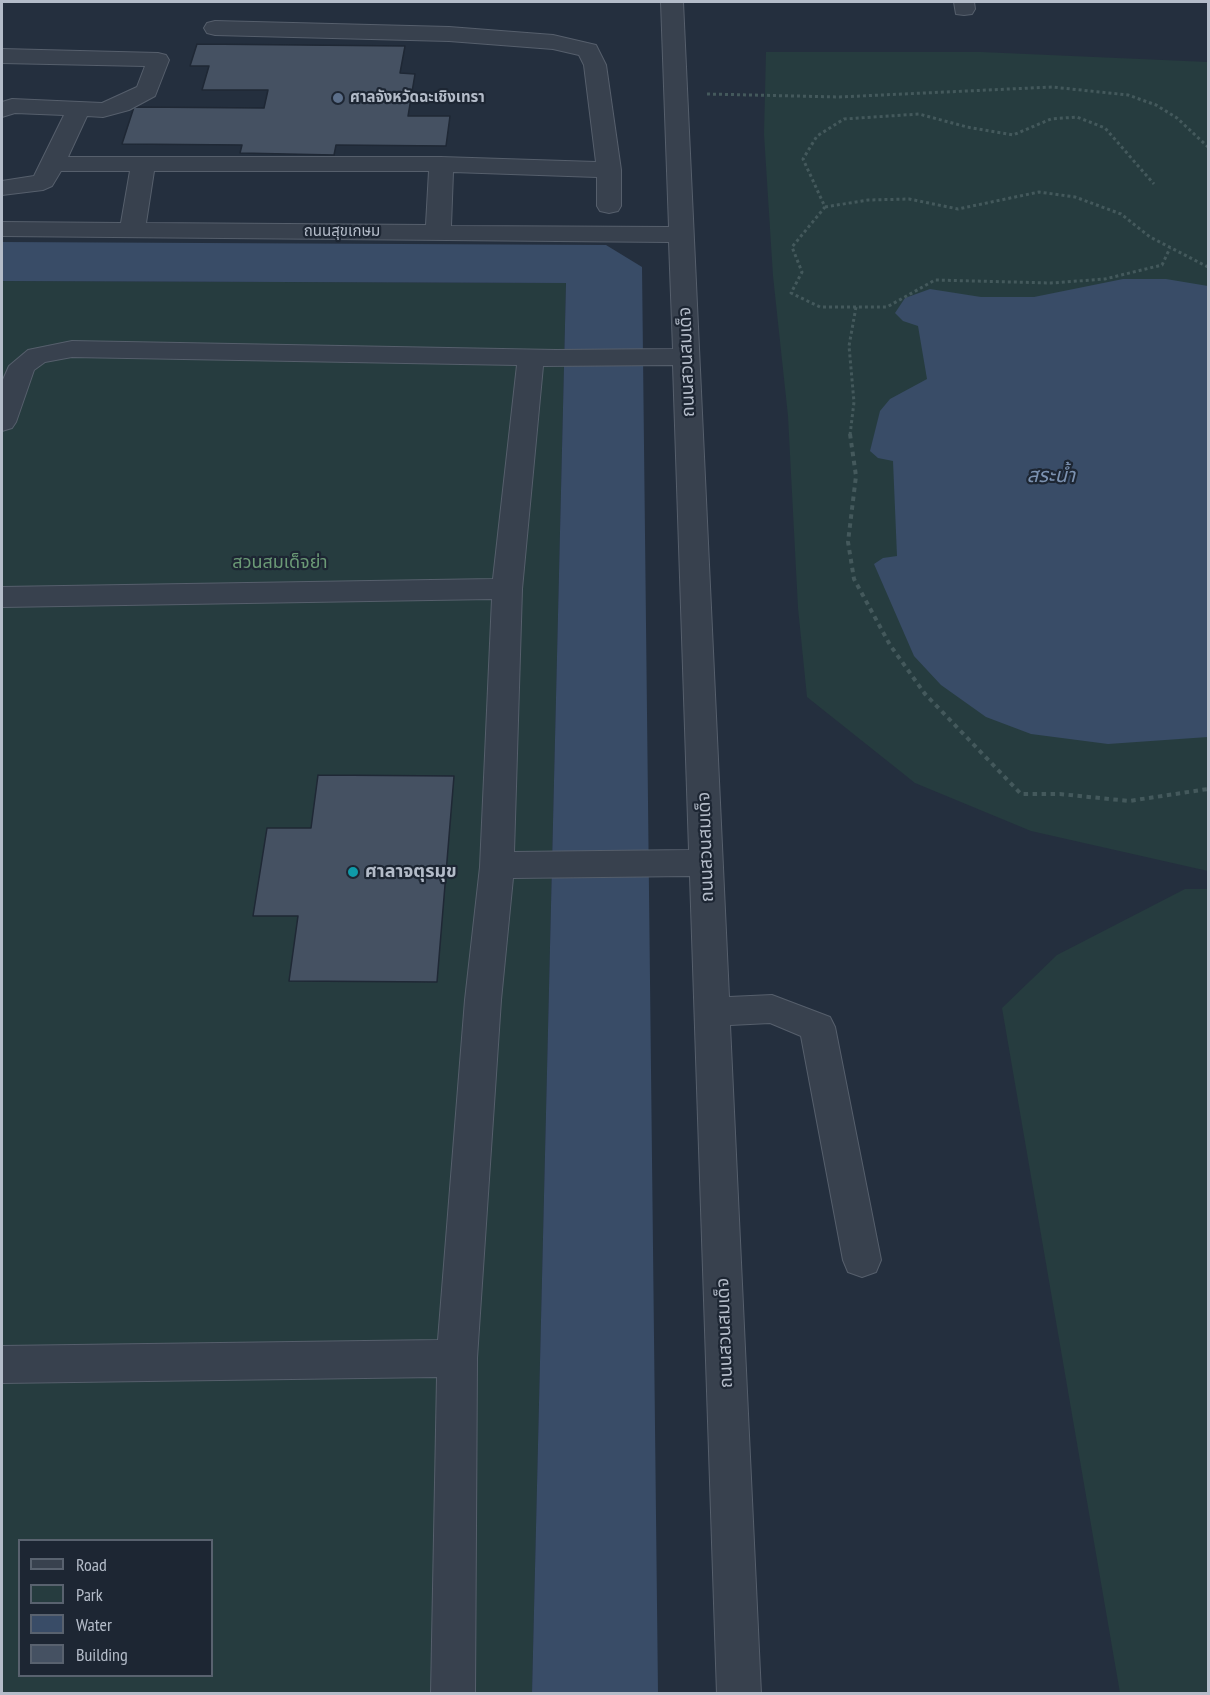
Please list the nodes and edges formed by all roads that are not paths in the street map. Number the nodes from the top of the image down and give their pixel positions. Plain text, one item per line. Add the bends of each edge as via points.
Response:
1 (672, 2) edge
2 (215, 28) dead end
3 (2, 56) edge
4 (79, 109) junction
5 (2, 110) edge
6 (53, 164) junction
7 (142, 164) junction
8 (441, 164) junction
9 (609, 170) junction
10 (2, 188) edge
11 (609, 206) dead end
12 (2, 229) edge
13 (132, 231) junction
14 (438, 233) junction
15 (682, 235) junction
16 (543, 357) junction
17 (671, 357) junction
18 (2, 422) edge
19 (507, 589) junction
20 (2, 597) edge
21 (692, 863) junction
22 (497, 867) junction
23 (712, 1012) junction
24 (862, 1260) dead end
25 (457, 1358) junction
26 (2, 1364) edge
27 (453, 1694) edge
28 (739, 1694) edge

1 - 15 street, ถนนสวนสมเด็จ
2 - 9 street via 449,34 553,42 588,50 595,65
3 - 4 street via 158,60 147,91 103,110
4 - 5 street via 12,106
4 - 6 street
6 - 7 street
6 - 10 street via 44,182
7 - 8 street
7 - 13 street
8 - 9 street
8 - 14 street
9 - 11 street
12 - 13 street, ถนนสุขเกษม
13 - 14 street, ถนนสุขเกษม
14 - 15 street, ถนนสุขเกษม
15 - 17 street, ถนนสวนสมเด็จ
16 - 17 street
16 - 18 street via 57,351 37,356 18,372
16 - 19 street
17 - 21 street, ถนนสวนสมเด็จ
19 - 20 street
19 - 22 street
21 - 22 street via 536,863
21 - 23 street, ถนนสวนสมเด็จ
22 - 25 street via 483,1000
23 - 24 street via 772,1009 817,1027
23 - 28 street, ถนนสวนสมเด็จ
25 - 26 street
25 - 27 street

